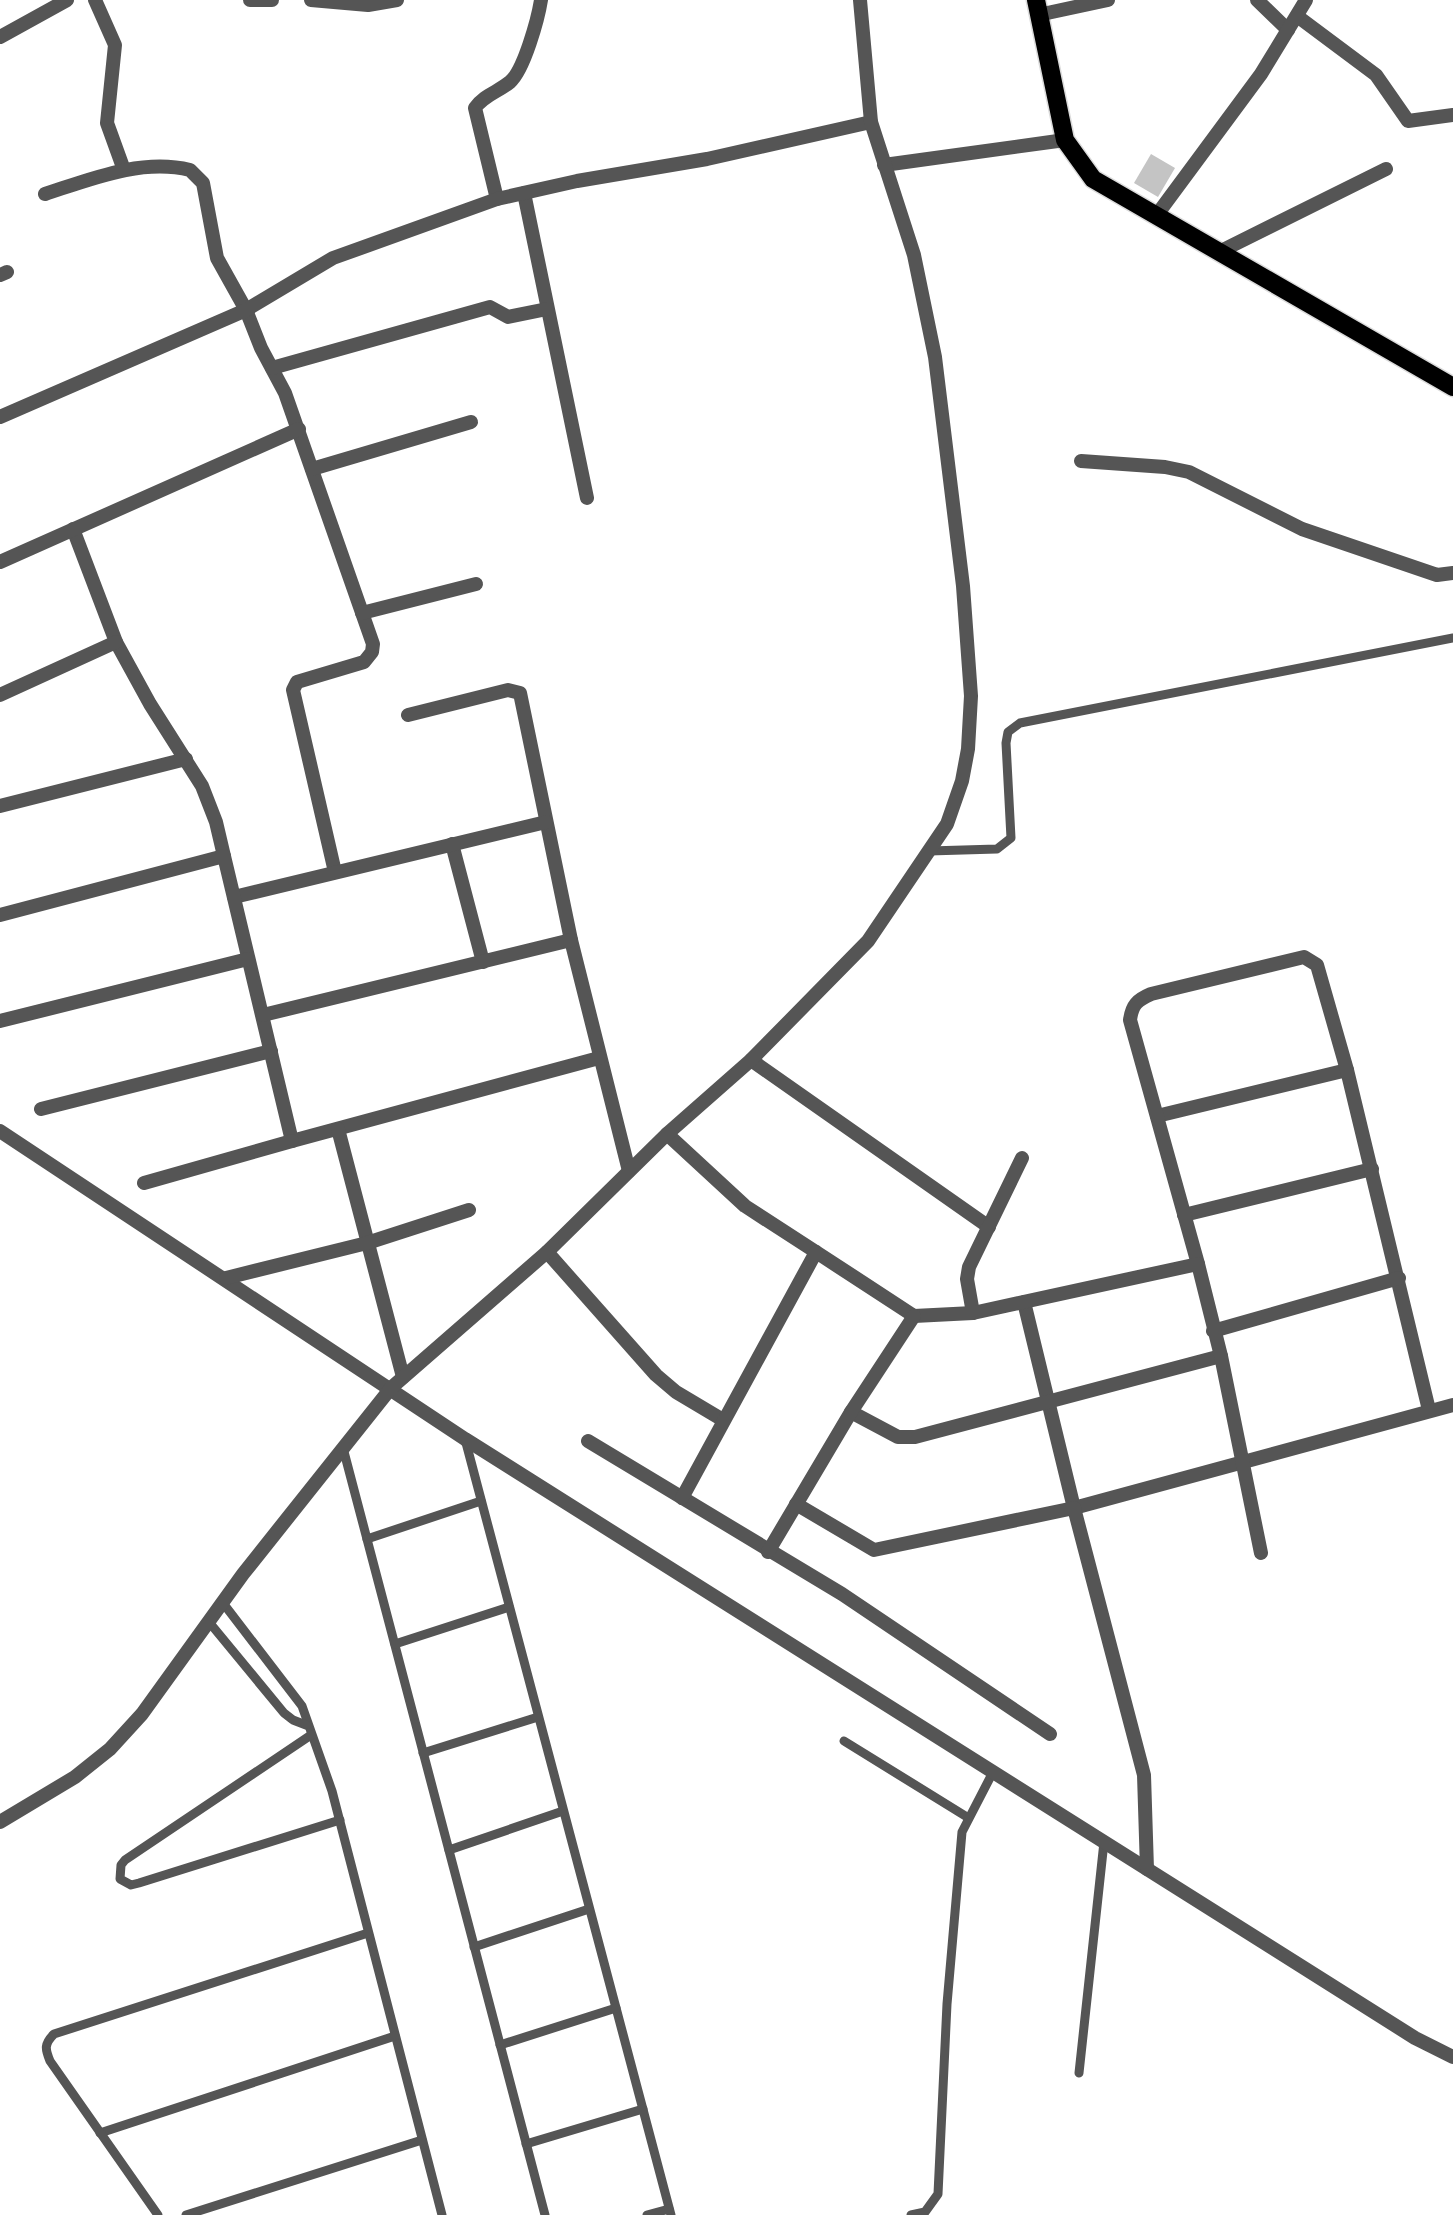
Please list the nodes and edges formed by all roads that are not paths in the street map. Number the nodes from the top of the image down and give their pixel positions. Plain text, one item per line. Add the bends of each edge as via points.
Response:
1 (67, 0) edge
2 (95, 0) edge
3 (250, 0) edge
4 (272, 0) edge
5 (311, 0) edge
6 (397, 0) edge
7 (541, 0) edge
8 (860, 0) edge
9 (1108, 0) edge
10 (1257, 0) edge
11 (1306, 0) edge
12 (1037, 8) edge
13 (1297, 16) junction
14 (1289, 30) junction
15 (0, 37) edge
16 (1453, 115) edge
17 (871, 122) junction
18 (1065, 139) junction
19 (884, 166) junction
20 (1386, 169) dead end
21 (124, 170) junction
22 (524, 193) junction
23 (45, 194) dead end
24 (497, 200) junction
25 (1156, 216) junction
26 (1219, 252) junction
27 (547, 309) junction
28 (246, 310) junction
29 (272, 368) junction
30 (1453, 387) edge
31 (0, 417) edge
32 (471, 422) dead end
33 (299, 429) junction
34 (1081, 461) dead end
35 (312, 469) junction
36 (587, 498) dead end
37 (74, 530) junction
38 (0, 562) edge
39 (1453, 573) edge
40 (476, 584) dead end
41 (362, 613) junction
42 (1453, 638) edge
43 (116, 642) junction
44 (0, 695) edge
45 (408, 715) dead end
46 (186, 759) junction
47 (0, 806) edge
48 (546, 822) junction
49 (452, 844) junction
50 (929, 851) junction
51 (224, 856) junction
52 (335, 872) junction
53 (234, 897) junction
54 (0, 915) edge
55 (571, 940) junction
56 (248, 959) junction
57 (483, 962) junction
58 (263, 1015) junction
59 (0, 1021) edge
60 (271, 1051) junction
61 (599, 1058) junction
62 (751, 1060) junction
63 (1347, 1070) junction
64 (41, 1109) dead end
65 (1157, 1116) junction
66 (338, 1129) junction
67 (0, 1131) edge
68 (667, 1134) junction
69 (292, 1140) junction
70 (1023, 1158) dead end
71 (1372, 1169) junction
72 (629, 1171) junction
73 (144, 1183) dead end
74 (469, 1210) dead end
75 (1184, 1215) junction
76 (989, 1227) junction
77 (367, 1243) junction
78 (547, 1252) junction
79 (816, 1252) junction
80 (1198, 1264) junction
81 (226, 1278) junction
82 (1399, 1278) junction
83 (1024, 1302) junction
84 (973, 1313) junction
85 (914, 1316) junction
86 (1213, 1331) junction
87 (1221, 1356) junction
88 (402, 1377) junction
89 (391, 1388) junction
90 (1047, 1401) junction
91 (1453, 1405) edge
92 (1429, 1410) junction
93 (851, 1412) junction
94 (723, 1420) junction
95 (465, 1439) junction
96 (588, 1441) dead end
97 (343, 1448) junction
98 (1241, 1460) junction
99 (682, 1498) junction
100 (481, 1501) junction
101 (796, 1504) junction
102 (1074, 1508) junction
103 (367, 1539) junction
104 (768, 1552) junction
105 (1261, 1553) dead end
106 (223, 1603) junction
107 (509, 1607) junction
108 (209, 1622) junction
109 (395, 1644) junction
110 (538, 1717) junction
111 (306, 1725) junction
112 (1050, 1734) dead end
113 (311, 1735) junction
114 (844, 1741) dead end
115 (423, 1753) junction
116 (993, 1772) junction
117 (563, 1811) junction
118 (967, 1817) junction
119 (340, 1819) junction
120 (0, 1822) edge
121 (1104, 1842) junction
122 (449, 1850) junction
123 (1147, 1869) junction
124 (589, 1909) junction
125 (369, 1933) junction
126 (474, 1947) junction
127 (616, 2008) junction
128 (395, 2036) junction
129 (500, 2045) junction
130 (1453, 2057) edge
131 (1079, 2073) dead end
132 (643, 2109) junction
133 (100, 2133) junction
134 (422, 2140) junction
135 (526, 2144) junction
136 (670, 2212) edge
137 (158, 2215) edge
138 (186, 2215) edge
139 (442, 2215) edge
140 (545, 2215) edge
141 (648, 2215) edge
142 (912, 2215) edge

1 - 15 street
2 - 21 street via 115,45 107,124
3 - 4 street
5 - 6 street via 368,5
7 - 24 street via 523,62 511,81 475,108
8 - 17 street
9 - 12 street
10 - 14 street
11 - 13 street
12 - 18 main road
13 - 14 street
13 - 16 street via 1376,75 1408,121
14 - 25 street
17 - 19 street
17 - 22 street
18 - 19 street
18 - 25 main road via 1093,179
19 - 50 street via 914,254 935,357 971,696 962,781 947,824
20 - 26 street
21 - 23 street
21 - 28 street via 178,167 198,175 217,258
22 - 24 street
22 - 27 street
24 - 28 street via 333,258
25 - 26 main road
26 - 30 main road
27 - 29 street via 508,317 490,307
27 - 36 street
28 - 29 street
28 - 31 street
29 - 33 street
32 - 35 street
33 - 35 street
33 - 37 street
34 - 39 street via 1189,472 1302,529 1437,575
35 - 41 street
37 - 38 street
37 - 43 street
40 - 41 street
41 - 52 street via 373,644 369,658 297,682 293,690
42 - 50 lane via 1020,723 1008,732 1006,743 1011,838 997,849
43 - 44 street
43 - 46 street
45 - 48 street via 508,690 520,693
46 - 47 street
46 - 51 street via 210,805
48 - 49 street
48 - 55 street
49 - 52 street
49 - 57 street
50 - 62 street via 868,941
51 - 53 street
51 - 54 street
52 - 53 street
53 - 56 street
55 - 57 street
55 - 61 street
56 - 58 street
56 - 59 street
57 - 58 street
58 - 60 street
60 - 64 street
60 - 69 street
61 - 66 street
61 - 72 street
62 - 68 street
62 - 76 street
63 - 65 street
63 - 65 street via 1317,965 1304,957 1137,1000 1130,1020
63 - 71 street
65 - 75 street
66 - 69 street
66 - 77 street
67 - 81 street
68 - 72 street
68 - 79 street via 745,1206
69 - 73 street
70 - 76 street
71 - 75 street
71 - 82 street
72 - 78 street
74 - 77 street
75 - 80 street
76 - 84 street via 969,1267
77 - 81 street
77 - 88 street
78 - 88 street
78 - 94 street via 656,1375
79 - 85 street
79 - 94 street
80 - 83 street
80 - 86 street
81 - 89 street
82 - 86 street
82 - 92 street
83 - 84 street
83 - 90 street
84 - 85 street
85 - 93 street
86 - 87 street
87 - 90 street
87 - 98 street
88 - 89 street
89 - 95 street
89 - 97 street
90 - 93 street via 906,1438
90 - 102 street
91 - 92 street
92 - 98 street
93 - 101 street
94 - 99 street
95 - 100 lane
95 - 116 street
96 - 99 street
97 - 103 lane
97 - 106 street
98 - 102 street
98 - 105 street
99 - 104 street
100 - 103 lane
100 - 107 lane
101 - 102 street via 874,1549
101 - 104 street
102 - 123 street via 1144,1775
103 - 109 lane
104 - 112 street via 842,1594
106 - 108 street
106 - 111 lane via 293,1690
107 - 109 lane
107 - 110 lane
108 - 111 lane via 284,1713
108 - 120 street via 142,1714 110,1749 75,1777
109 - 115 lane
110 - 115 lane
110 - 117 lane
111 - 113 lane
113 - 119 lane
113 - 119 lane via 125,1860 120,1879 131,1885 139,1883
114 - 118 lane
115 - 122 lane
116 - 118 lane
116 - 121 street
117 - 122 lane
117 - 124 lane
118 - 142 lane via 947,2004 938,2194 925,2212
119 - 125 lane
121 - 123 street
121 - 131 lane
122 - 126 lane
123 - 130 street via 1415,2038
124 - 126 lane
124 - 127 lane
125 - 128 lane
125 - 133 lane via 54,2034 45,2050 50,2061
126 - 129 lane
127 - 129 lane
127 - 132 lane
128 - 133 lane
128 - 134 lane
129 - 135 lane
132 - 135 lane
132 - 136 lane
133 - 137 lane
134 - 138 lane
134 - 139 lane
135 - 140 lane
136 - 141 lane

